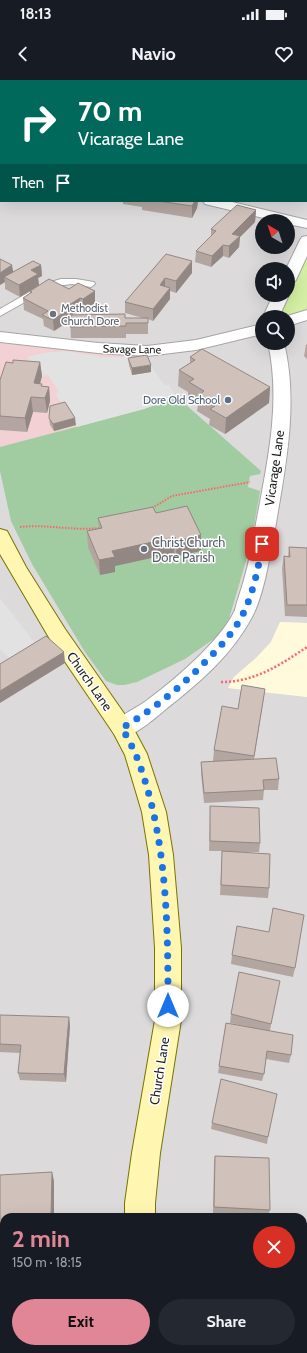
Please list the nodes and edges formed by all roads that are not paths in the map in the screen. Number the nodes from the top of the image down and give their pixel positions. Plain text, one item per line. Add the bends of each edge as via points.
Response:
1 (214, 202) edge
2 (307, 224) edge
3 (307, 240) edge
4 (295, 265) edge
5 (91, 284) dead end
6 (0, 313) edge
7 (307, 315) edge
8 (295, 319) edge
9 (255, 331) edge
10 (0, 337) edge
11 (279, 350) edge
12 (7, 532) edge
13 (122, 728) junction
14 (140, 1213) edge

1 - 2 street
3 - 4 street
5 - 6 lane via 78,281 61,282 46,287
7 - 8 street
9 - 10 street, Savage Lane via 196,345 147,351
11 - 13 street, Vicarage Lane via 282,384 277,455 260,559 243,614 227,640 189,679 143,716
12 - 13 street, Church Lane via 18,570 58,635
13 - 14 street, Church Lane via 136,754 154,812 161,855 168,948 168,1020 146,1153

